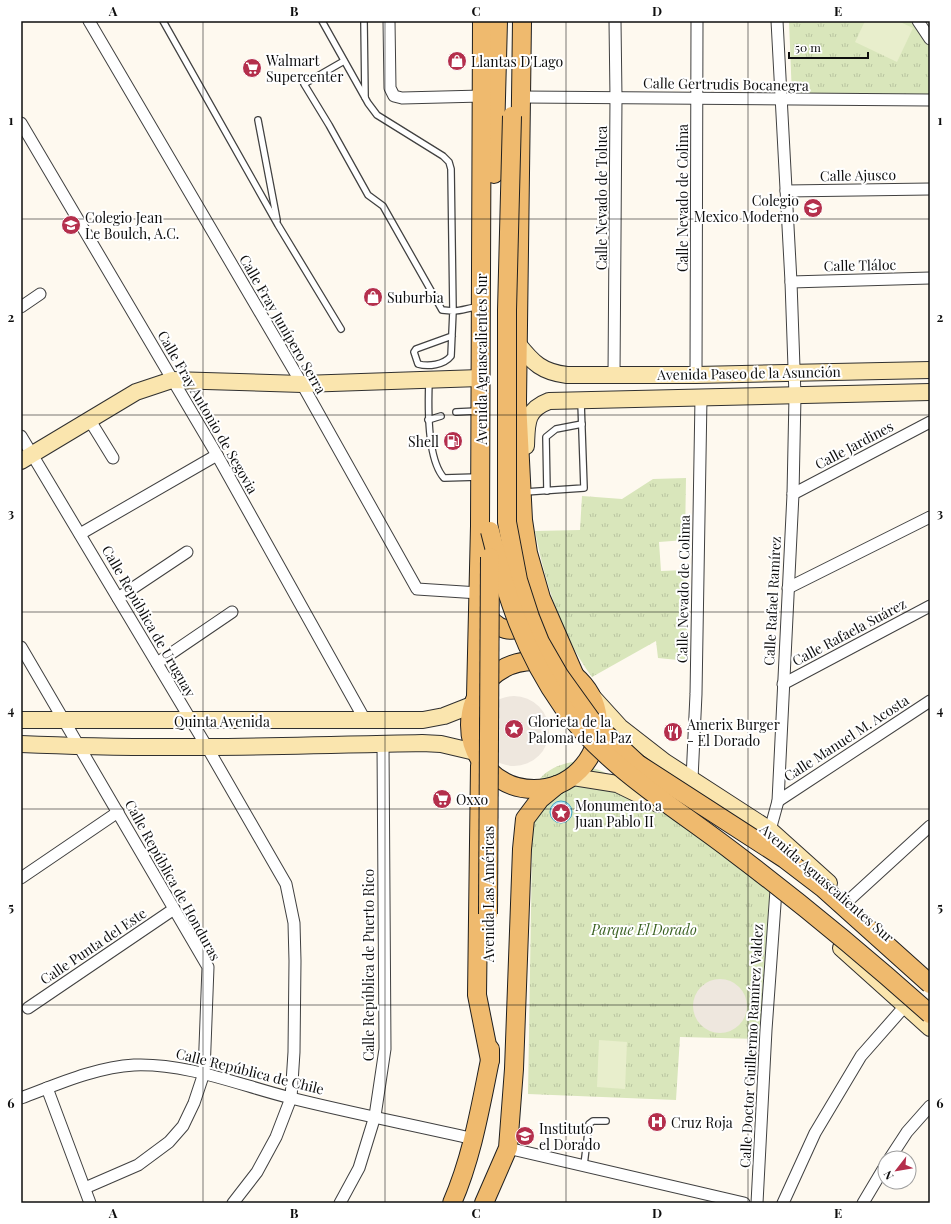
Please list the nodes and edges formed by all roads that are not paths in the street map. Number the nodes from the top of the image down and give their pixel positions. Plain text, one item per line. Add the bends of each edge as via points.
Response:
1 (89, 21) edge
2 (163, 21) edge
3 (322, 21) edge
4 (364, 21) edge
5 (389, 21) edge
6 (522, 21) edge
7 (615, 21) edge
8 (697, 21) edge
9 (777, 21) edge
10 (918, 21) edge
11 (497, 22) edge
12 (930, 39) edge
13 (344, 61) junction
14 (482, 96) junction
15 (364, 97) junction
16 (522, 97) junction
17 (698, 97) junction
18 (616, 98) junction
19 (780, 100) junction
20 (930, 100) edge
21 (258, 120) dead end
22 (21, 123) edge
23 (930, 189) edge
24 (786, 191) junction
25 (278, 225) junction
26 (930, 278) edge
27 (791, 282) junction
28 (40, 294) dead end
29 (21, 307) edge
30 (481, 307) junction
31 (453, 311) junction
32 (341, 329) dead end
33 (452, 336) junction
34 (518, 344) junction
35 (930, 370) edge
36 (794, 372) junction
37 (567, 375) junction
38 (614, 375) junction
39 (696, 375) junction
40 (480, 378) junction
41 (172, 380) junction
42 (429, 381) junction
43 (302, 384) junction
44 (930, 392) edge
45 (795, 396) junction
46 (701, 398) junction
47 (576, 401) junction
48 (480, 411) junction
49 (456, 412) dead end
50 (441, 416) dead end
51 (89, 419) junction
52 (428, 420) junction
53 (930, 422) edge
54 (582, 424) junction
55 (21, 436) edge
56 (217, 455) junction
57 (27, 458) edge
58 (113, 458) dead end
59 (480, 476) junction
60 (522, 491) junction
61 (547, 491) junction
62 (793, 494) junction
63 (930, 517) edge
64 (490, 531) junction
65 (80, 534) junction
66 (187, 552) dead end
67 (788, 588) junction
68 (479, 593) junction
69 (118, 598) junction
70 (541, 598) junction
71 (930, 606) edge
72 (232, 612) dead end
73 (21, 647) edge
74 (157, 663) junction
75 (575, 676) junction
76 (783, 684) junction
77 (590, 694) junction
78 (474, 701) junction
79 (930, 701) edge
80 (21, 720) edge
81 (64, 720) junction
82 (365, 720) junction
83 (190, 721) junction
84 (21, 744) edge
85 (383, 744) junction
86 (79, 746) junction
87 (207, 747) junction
88 (478, 756) junction
89 (573, 776) junction
90 (692, 779) junction
91 (557, 785) junction
92 (778, 801) junction
93 (118, 812) junction
94 (930, 826) edge
95 (770, 830) junction
96 (21, 878) edge
97 (776, 890) junction
98 (848, 901) junction
99 (174, 909) junction
100 (930, 973) edge
101 (930, 984) edge
102 (905, 1006) junction
103 (28, 1008) dead end
104 (930, 1014) edge
105 (930, 1028) edge
106 (490, 1060) junction
107 (204, 1073) junction
108 (47, 1088) junction
109 (21, 1098) edge
110 (290, 1098) junction
111 (930, 1106) edge
112 (375, 1116) junction
113 (606, 1121) dead end
114 (474, 1139) junction
115 (508, 1148) junction
116 (895, 1150) edge
117 (584, 1166) junction
118 (877, 1179) edge
119 (85, 1188) junction
120 (90, 1203) edge
121 (232, 1203) edge
122 (340, 1203) edge
123 (452, 1203) edge
124 (484, 1203) edge
125 (744, 1203) edge
126 (757, 1203) edge
127 (783, 1203) edge
128 (863, 1203) edge

1 - 43 street, Calle Fray Junípero Serra
2 - 25 lane
3 - 13 lane
4 - 15 lane
5 - 14 street via 390,88 394,96
6 - 16 main road
7 - 18 street, Calle Nevado de Toluca
8 - 17 street, Calle Nevado de Colima
9 - 19 street, Calle Rafael Ramírez
10 - 12 street
11 - 14 main road, Avenida Aguascalientes Sur
11 - 64 main road, Avenida Aguascalientes Sur
11 - 101 main road, Avenida Aguascalientes Sur, bridge via 512,68 507,310 507,522 518,580 540,642 559,675 592,721 638,764 785,859 847,909
13 - 15 lane
13 - 31 lane via 304,84 368,195 383,206 442,310
14 - 30 main road, Avenida Aguascalientes Sur
15 - 31 lane via 377,115 449,162
16 - 18 street, Calle Gertrudis Bocanegra
16 - 34 main road
17 - 18 street, Calle Gertrudis Bocanegra
17 - 19 street, Calle Gertrudis Bocanegra
17 - 39 street, Calle Nevado de Colima
18 - 38 street, Calle Nevado de Toluca
19 - 20 street, Calle Gertrudis Bocanegra
19 - 24 street, Calle Rafael Ramírez
21 - 25 lane
22 - 41 street, Calle Fray Antonio de Segovia
23 - 24 street, Calle Ajusco
24 - 27 street, Calle Rafael Ramírez
25 - 32 lane
26 - 27 street, Calle Tláloc
27 - 36 street, Calle Rafael Ramírez
28 - 29 street
30 - 31 lane
30 - 40 main road, Avenida Aguascalientes Sur
31 - 33 lane
33 - 33 lane via 451,356 448,361 432,365 418,364 414,352 416,349
34 - 37 street, Avenida Paseo de la Asunción via 531,361 541,368
34 - 60 main road via 517,401
35 - 36 street, Avenida Paseo de la Asunción
36 - 39 street, Avenida Paseo de la Asunción
36 - 45 street, Calle Rafael Ramírez
37 - 38 street, Avenida Paseo de la Asunción
37 - 47 street via 567,396
38 - 39 street, Avenida Paseo de la Asunción
40 - 42 street
40 - 48 main road, Avenida Aguascalientes Sur
41 - 43 street
41 - 51 street via 136,392
41 - 56 street, Calle Fray Antonio de Segovia
42 - 43 street
42 - 52 lane
43 - 68 street, Calle Fray Junípero Serra via 417,589
44 - 45 street, Avenida Paseo de la Asunción
45 - 46 street, Avenida Paseo de la Asunción
45 - 62 street, Calle Rafael Ramírez
46 - 47 street, Avenida Paseo de la Asunción
46 - 90 street, Calle Nevado de Colima
47 - 54 lane
47 - 60 street, Avenida Paseo de la Asunción via 549,401 530,413 527,427 526,479
48 - 49 lane
48 - 59 main road, Avenida Aguascalientes Sur
50 - 52 lane
51 - 57 street
51 - 58 street
52 - 59 lane via 438,470 444,478
53 - 62 street, Calle Jardines
54 - 61 lane via 556,429 546,437
54 - 61 lane via 584,488
55 - 57 street, Calle República de Uruguay
56 - 65 street
56 - 82 street, Calle Fray Antonio de Segovia
57 - 65 street, Calle República de Uruguay
59 - 68 main road, Avenida Aguascalientes Sur
60 - 61 lane
60 - 70 main road via 528,553
62 - 67 street, Calle Rafael Ramírez
63 - 67 street
64 - 104 main road, Avenida Aguascalientes Sur, bridge via 503,585 518,628 539,670 563,708 583,731 629,774 770,879 872,962
64 - 106 main road, Avenida Las Américas, bridge
65 - 69 street, Calle República de Uruguay
66 - 69 street
67 - 76 street, Calle Rafael Ramírez
68 - 70 main road via 488,618 504,630 513,630 528,624 537,614
68 - 78 main road, Avenida Aguascalientes Sur
69 - 74 street, Calle República de Uruguay
70 - 75 main road
71 - 76 street, Calle Rafaela Suárez
72 - 74 street
73 - 81 street, Calle República de Honduras
74 - 83 street, Calle República de Uruguay
75 - 77 main road, Avenida Aguascalientes Sur
75 - 78 main road, Avenida Aguascalientes Sur via 550,663 521,662 507,666 494,674 484,684
76 - 92 street, Calle Rafael Ramírez
77 - 89 main road, Avenida Aguascalientes Sur via 596,711 598,729 594,747 586,764
77 - 90 street, Avenida Aguascalientes Sur via 620,726 665,762
78 - 82 street, Quinta Avenida via 444,716 423,720
78 - 88 main road, Avenida Aguascalientes Sur via 469,729
79 - 92 street, Calle Manuel M. Acosta
80 - 81 street, Quinta Avenida
81 - 83 street, Quinta Avenida
81 - 86 street, Calle República de Honduras
82 - 83 street, Quinta Avenida
83 - 87 street, Calle República de Uruguay
84 - 86 street, Quinta Avenida
85 - 87 street, Quinta Avenida
85 - 88 street, Quinta Avenida via 441,744
85 - 112 street, Calle República de Puerto Rico via 386,1049
86 - 87 street, Quinta Avenida
86 - 93 street, Calle República de Honduras
87 - 110 street, Calle República de Uruguay via 286,884 292,905 295,961 294,1052
88 - 91 main road, Avenida Aguascalientes Sur via 492,774 523,789
88 - 106 main road, Avenida Aguascalientes Sur via 477,995
89 - 91 main road, Avenida Aguascalientes Sur
89 - 97 street via 617,784 650,799 687,823
90 - 95 street, Avenida Aguascalientes Sur
91 - 115 main road, Avenida Aguascalientes Sur via 540,799 525,819
92 - 95 street, Calle Rafael Ramírez
93 - 96 street
93 - 99 street, Calle República de Honduras
94 - 98 street
95 - 98 street, Avenida Aguascalientes Sur
97 - 102 street
97 - 126 street, Calle Doctor Guillermo Ramírez Valdez
98 - 100 street, Avenida Aguascalientes Sur
99 - 103 street, Calle Punta del Este
99 - 107 street, Calle República de Honduras via 208,967
102 - 105 street
102 - 127 street via 861,1056 815,1133
106 - 114 main road, Avenida Las Américas
107 - 108 street, Calle República de Chile via 162,1065 133,1066 106,1070
107 - 110 street, Calle República de Chile
107 - 119 street, Calle República de Honduras via 183,1126 169,1142 138,1165
108 - 109 street, Calle República de Chile
108 - 119 street
110 - 112 street, Calle República de Chile
110 - 121 street, Calle República de Uruguay via 276,1137 257,1172
111 - 116 street via 906,1132
112 - 114 street, Calle República de Chile
112 - 122 street, Calle República de Puerto Rico via 359,1168
113 - 117 lane via 593,1120 589,1124
114 - 123 main road, Avenida Las Américas via 464,1176
115 - 117 street
115 - 124 main road
117 - 125 street
118 - 128 street
119 - 120 street

